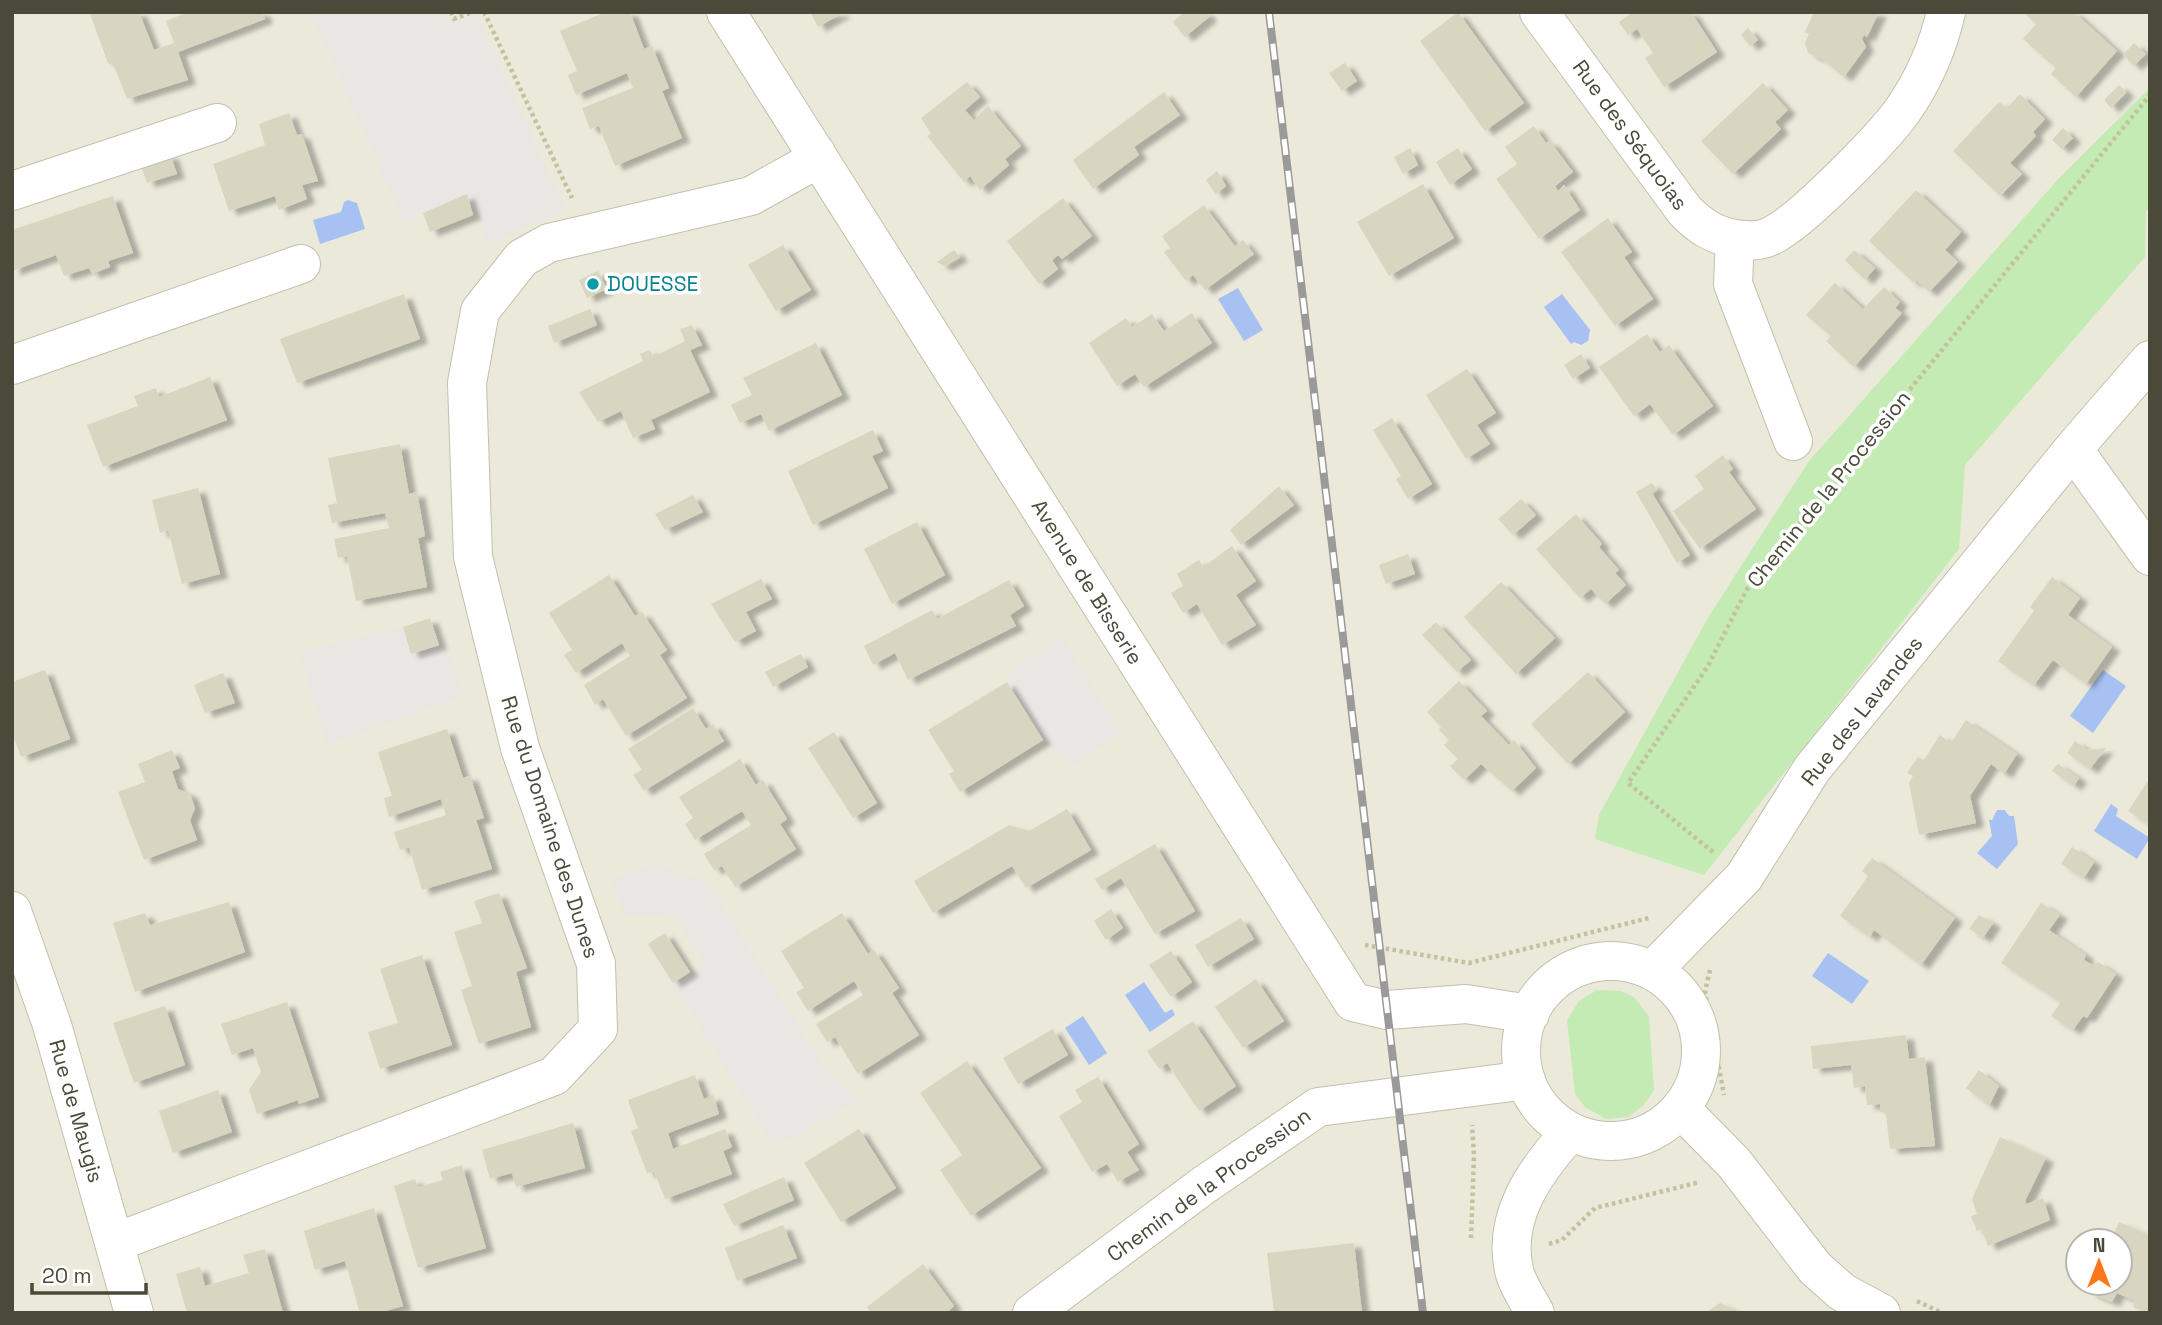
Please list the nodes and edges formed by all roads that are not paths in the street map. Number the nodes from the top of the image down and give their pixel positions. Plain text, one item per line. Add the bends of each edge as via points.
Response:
1 (726, 12) edge
2 (1539, 12) edge
3 (1946, 12) edge
4 (217, 123) dead end
5 (816, 153) junction
6 (12, 191) edge
7 (1735, 239) junction
8 (301, 264) dead end
9 (2150, 360) edge
10 (12, 365) edge
11 (1793, 440) dead end
12 (2073, 449) junction
13 (2150, 556) edge
14 (12, 911) edge
15 (1652, 971) junction
16 (1530, 1014) junction
17 (1526, 1080) junction
18 (1681, 1109) junction
19 (1570, 1132) junction
20 (114, 1243) junction
21 (1072, 1301) edge
22 (134, 1313) edge
23 (1032, 1313) edge
24 (1535, 1313) edge
25 (1881, 1313) edge

1 - 5 street, Avenue de Bisserie
2 - 7 street, Rue des Séquoias via 1685,211 1700,226
3 - 7 street, Rue des Séquoias via 1922,78 1885,133 1794,221 1771,236
4 - 6 street
5 - 16 street, Avenue de Bisserie via 1353,1002 1387,1010 1466,1004
5 - 20 street, Rue du Domaine des Dunes via 803,167 751,196 548,243 522,258 480,311 467,383 473,557 520,748 596,964 598,1029 554,1076
7 - 11 street via 1733,284
8 - 10 street
9 - 12 street, Rue des Lavandes
12 - 13 street
12 - 15 street, Rue des Lavandes via 1812,769 1744,877
14 - 20 street, Rue de Maugis via 52,1025
15 - 16 street via 1622,963 1591,964 1555,981
15 - 18 street via 1674,986 1690,1007 1700,1033 1701,1060 1695,1086
16 - 17 street via 1521,1058
17 - 19 street via 1551,1118
17 - 21 street, Chemin de la Procession via 1318,1107 1204,1185
18 - 19 street via 1663,1125 1630,1139 1593,1140
18 - 25 street via 1734,1163 1815,1268 1842,1293
19 - 24 street via 1521,1200 1512,1235 1516,1277
20 - 22 street, Rue de Maugis
21 - 23 street, Chemin de la Procession

